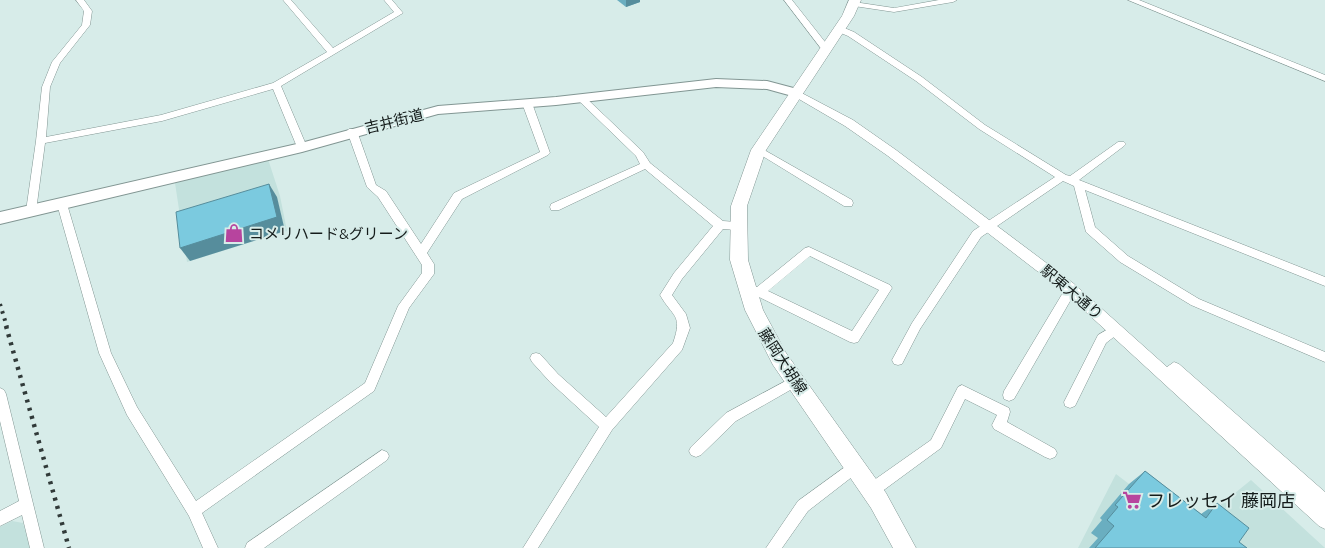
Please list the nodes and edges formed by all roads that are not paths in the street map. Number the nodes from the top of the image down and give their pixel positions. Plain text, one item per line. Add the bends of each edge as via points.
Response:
1 (80, 0) edge
2 (287, 0) edge
3 (388, 0) edge
4 (788, 0) edge
5 (953, 0) edge
6 (1132, 0) edge
7 (855, 2) edge
8 (839, 29) junction
9 (826, 49) junction
10 (332, 52) junction
11 (1325, 78) edge
12 (276, 85) junction
13 (796, 93) junction
14 (581, 98) junction
15 (527, 103) junction
16 (352, 131) junction
17 (41, 141) junction
18 (1121, 144) dead end
19 (302, 147) junction
20 (759, 150) junction
21 (646, 165) junction
22 (1070, 180) junction
23 (848, 203) dead end
24 (62, 204) junction
25 (555, 207) dead end
26 (31, 211) junction
27 (0, 218) edge
28 (992, 224) junction
29 (728, 226) junction
30 (421, 253) junction
31 (1325, 282) edge
32 (1071, 289) junction
33 (753, 290) junction
34 (1115, 330) junction
35 (1325, 357) edge
36 (536, 358) dead end
37 (898, 360) dead end
38 (795, 381) junction
39 (0, 394) edge
40 (1009, 395) dead end
41 (1070, 402) dead end
42 (607, 426) junction
43 (696, 452) dead end
44 (1050, 453) dead end
45 (382, 456) dead end
46 (856, 466) junction
47 (872, 490) junction
48 (1325, 503) edge
49 (26, 505) junction
50 (194, 510) junction
51 (0, 519) edge
52 (1325, 520) edge
53 (38, 548) edge
54 (211, 548) edge
55 (252, 548) edge
56 (530, 548) edge
57 (773, 548) edge
58 (905, 548) edge

1 - 17 street via 88,11 86,25 56,62 46,87
2 - 10 street
3 - 10 street via 399,13
4 - 9 street
5 - 7 street via 894,10
6 - 11 street
7 - 8 main road, 藤岡大胡線
8 - 9 main road, 藤岡大胡線
8 - 22 street via 919,79 982,127
9 - 13 main road, 藤岡大胡線
10 - 12 street
12 - 17 street via 162,118
12 - 19 street
13 - 14 main road, 吉井街道 via 766,85 723,82
13 - 20 main road, 藤岡大胡線
13 - 28 street, 駅東大通り via 856,128
14 - 15 main road, 吉井街道
14 - 21 street via 640,154
15 - 16 main road, 吉井街道 via 438,110
15 - 30 street via 545,153 458,196
16 - 19 main road, 吉井街道
16 - 30 street via 372,188 382,194
17 - 26 street
18 - 22 street
19 - 24 main road, 吉井街道
20 - 23 street
20 - 29 main road, 藤岡大胡線
21 - 25 street
21 - 29 street
22 - 28 street
22 - 31 street
22 - 35 street via 1090,229 1124,259 1195,302
24 - 26 main road, 吉井街道
24 - 50 street via 105,353 132,411
26 - 27 main road, 吉井街道
28 - 32 street, 駅東大通り
28 - 37 street via 977,234 916,326
28 - 48 street via 1076,283
29 - 33 main road, 藤岡大胡線
29 - 42 street via 678,276 666,295 682,317 684,328 678,346
30 - 50 street via 428,264 428,274 404,306 370,387
32 - 34 street, 駅東大通り
32 - 40 street
33 - 33 street via 809,251 886,288 854,338
33 - 38 main road, 藤岡大胡線 via 753,313 771,349
34 - 41 street via 1102,339
34 - 52 street, 駅東大通り
36 - 42 street
38 - 43 street via 731,417
38 - 46 main road, 藤岡大胡線
39 - 49 street
42 - 56 street
44 - 47 street via 999,425 1004,412 962,391 936,444
45 - 55 street
46 - 47 main road, 藤岡大胡線
46 - 57 street via 802,506
47 - 58 main road, 藤岡大胡線
49 - 51 street
49 - 53 street
50 - 54 street

